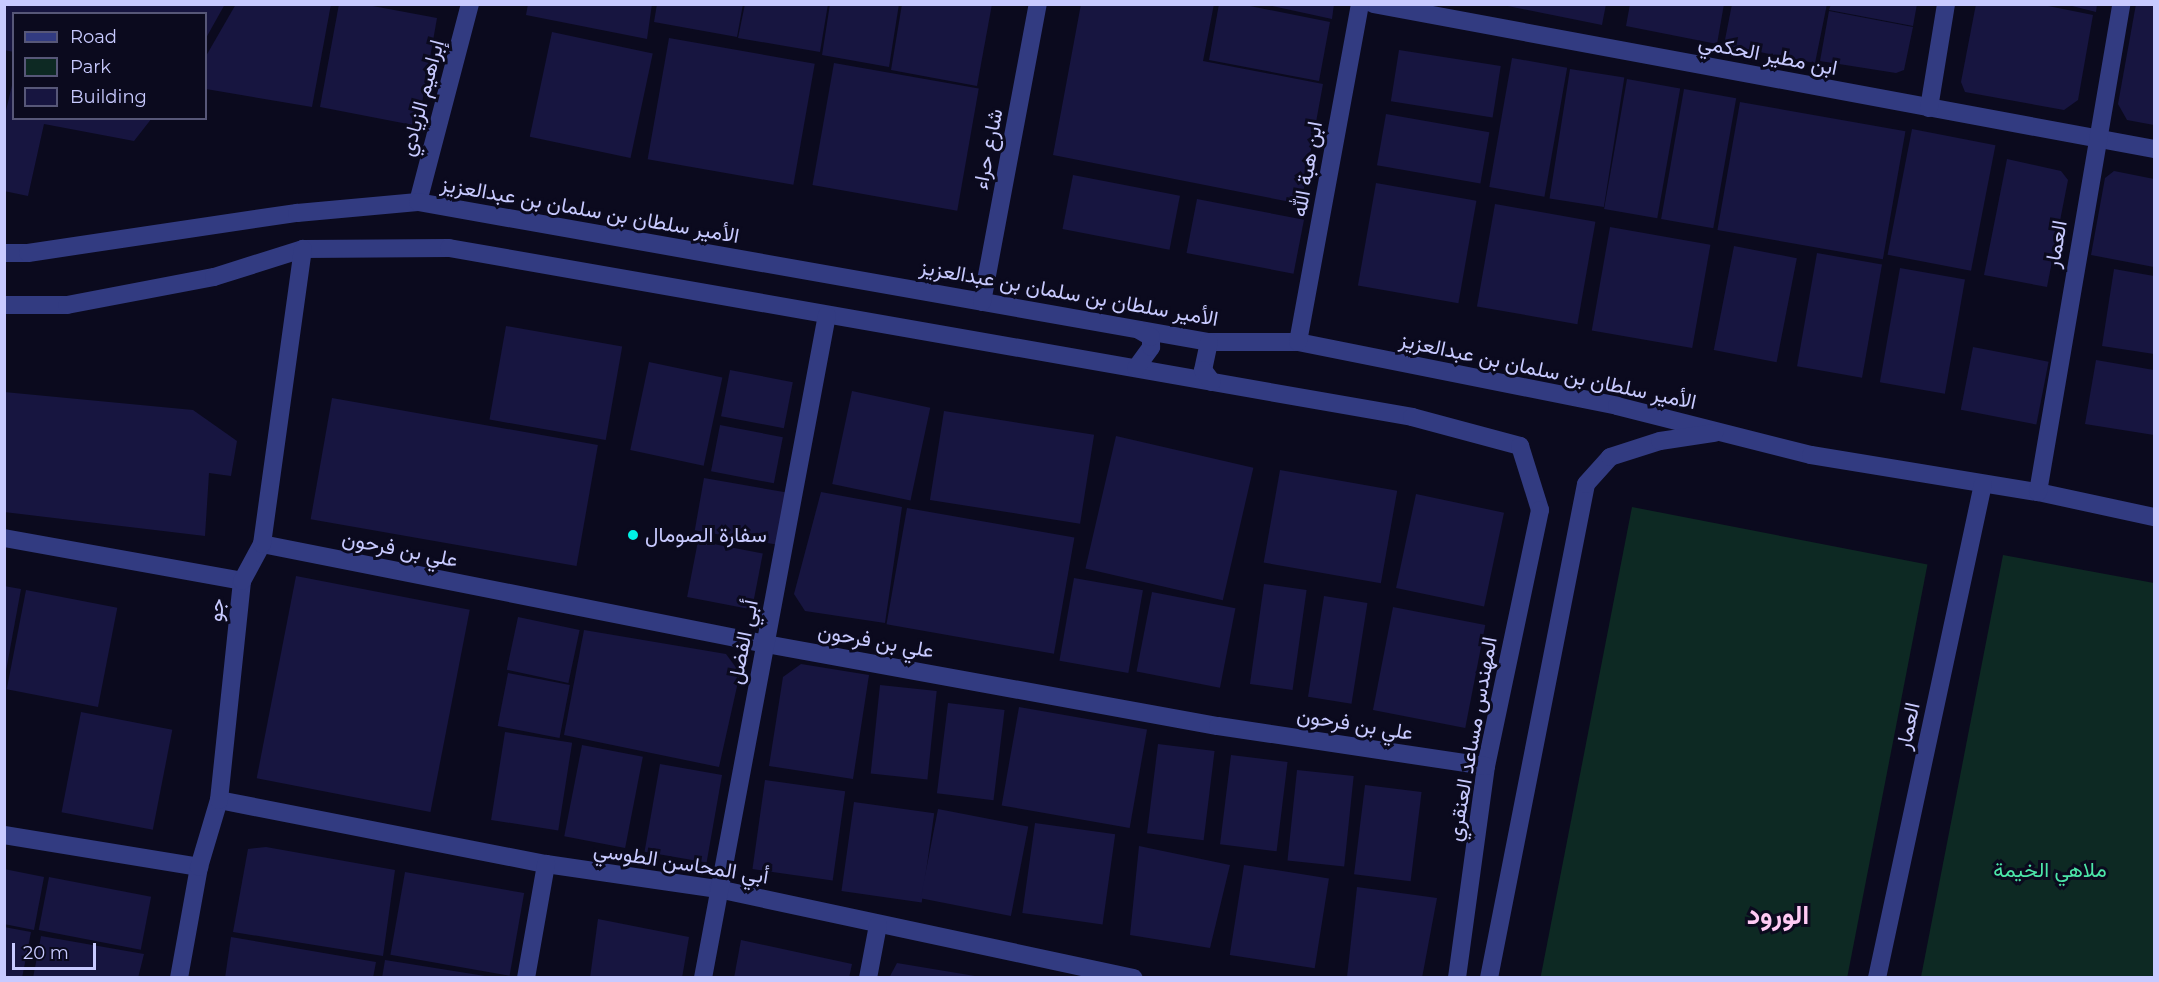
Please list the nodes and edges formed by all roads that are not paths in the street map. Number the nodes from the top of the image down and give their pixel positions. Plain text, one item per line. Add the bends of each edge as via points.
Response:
1 (470, 4) edge
2 (1038, 4) edge
3 (1360, 4) edge
4 (1373, 4) edge
5 (1946, 4) edge
6 (2121, 4) edge
7 (1929, 108) junction
8 (2097, 138) junction
9 (2154, 149) edge
10 (418, 202) junction
11 (303, 249) junction
12 (4, 253) edge
13 (982, 302) junction
14 (4, 305) edge
15 (827, 315) junction
16 (1139, 330) junction
17 (1209, 342) junction
18 (1298, 342) junction
19 (1136, 368) junction
20 (1212, 382) junction
21 (1727, 432) junction
22 (1983, 483) junction
23 (2038, 492) junction
24 (2154, 517) edge
25 (4, 538) edge
26 (262, 544) junction
27 (242, 581) junction
28 (766, 644) junction
29 (1486, 766) junction
30 (219, 800) junction
31 (4, 835) edge
32 (546, 864) junction
33 (199, 867) junction
34 (718, 889) junction
35 (878, 925) junction
36 (1132, 977) edge
37 (179, 978) edge
38 (526, 978) edge
39 (703, 978) edge
40 (868, 978) edge
41 (1457, 978) edge
42 (1489, 978) edge
43 (1877, 978) edge

1 - 10 street, إبراهيم الزيادي
2 - 13 street, شارع حراء
3 - 18 street, ابن هبة الله
4 - 7 street, ابن مطير الحكمي
5 - 7 street
6 - 8 street, العمار
7 - 8 street, ابن مطير الحكمي
8 - 9 street, ابن مطير الحكمي
8 - 23 street, العمار
10 - 12 street, الأمير سلطان بن سلمان بن عبدالعزيز via 297,213 28,253
10 - 13 street, الأمير سلطان بن سلمان بن عبدالعزيز
11 - 14 street via 214,277 67,305
11 - 15 street via 449,249
11 - 26 street, جو
13 - 16 street, الأمير سلطان بن سلمان بن عبدالعزيز
15 - 19 street
15 - 28 street, أبي الفضل
16 - 17 street, الأمير سلطان بن سلمان بن عبدالعزيز
16 - 19 street via 1151,338 1151,347
17 - 18 street, الأمير سلطان بن سلمان بن عبدالعزيز
17 - 20 street via 1203,370
18 - 21 street, الأمير سلطان بن سلمان بن عبدالعزيز
19 - 20 street
20 - 29 street, المهندس مساعد العنقري via 1412,417 1520,446 1540,510
21 - 22 street, الأمير سلطان بن سلمان بن عبدالعزيز via 1811,455
21 - 42 street via 1660,441 1610,457 1586,484
22 - 23 street, الأمير سلطان بن سلمان بن عبدالعزيز
22 - 43 street, العمار
23 - 24 street, الأمير سلطان بن سلمان بن عبدالعزيز
25 - 27 street
26 - 27 street, جو
26 - 28 street, علي بن فرحون
27 - 30 street, جو
28 - 29 street, علي بن فرحون via 1218,726
28 - 34 street, أبي الفضل
29 - 41 street, المهندس مساعد العنقري
30 - 32 street, أبي المحاسن الطوسي
30 - 33 street, جو
31 - 33 street
32 - 34 street, أبي المحاسن الطوسي
32 - 38 street
33 - 37 street, جو
34 - 35 street, أبي المحاسن الطوسي
34 - 39 street, أبي الفضل
35 - 36 street, أبي المحاسن الطوسي
35 - 40 street

